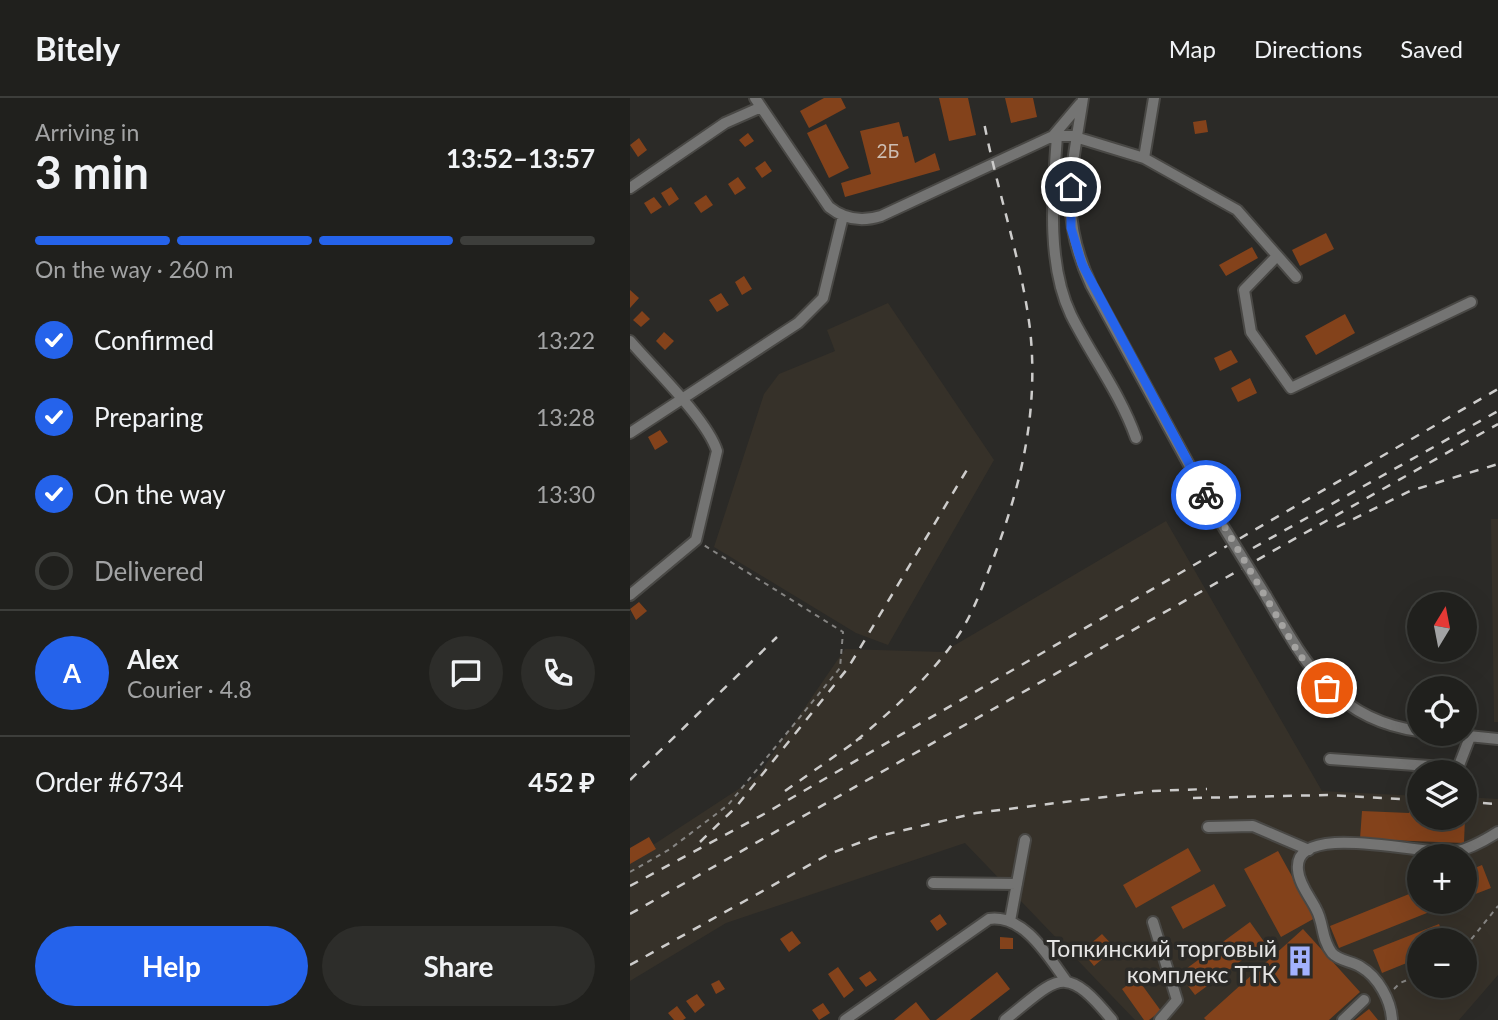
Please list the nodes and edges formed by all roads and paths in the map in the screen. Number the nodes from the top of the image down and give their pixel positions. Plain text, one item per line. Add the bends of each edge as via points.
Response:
1 (1083, 98) edge
2 (1154, 98) edge
3 (757, 103) edge
4 (1055, 136) junction
5 (1077, 138) junction
6 (1144, 158) junction
7 (630, 188) edge
8 (843, 216) junction
9 (1277, 256) junction
10 (1296, 277) dead end
11 (1471, 302) dead end
12 (630, 341) edge
13 (681, 400) junction
14 (630, 433) edge
15 (1136, 438) dead end
16 (695, 540) junction
17 (630, 595) edge
18 (1407, 728) edge
19 (1477, 738) edge
20 (1498, 739) edge
21 (1467, 746) edge
22 (1330, 759) dead end
23 (1208, 827) dead end
24 (1498, 832) edge
25 (1025, 840) dead end
26 (1309, 850) junction
27 (630, 872) edge
28 (933, 883) dead end
29 (1017, 884) junction
30 (1498, 906) edge
31 (1010, 921) junction
32 (1153, 922) dead end
33 (1477, 932) edge
34 (1407, 980) edge
35 (1067, 982) junction
36 (1387, 998) junction
37 (1364, 1000) dead end
38 (845, 1020) edge
39 (1005, 1020) edge
40 (1112, 1020) edge
41 (1160, 1020) edge
42 (1343, 1020) edge
43 (1392, 1020) edge

1 - 4 street
1 - 5 street
2 - 6 street
3 - 7 street
3 - 8 street via 820,196
4 - 5 street
4 - 8 street via 881,216 862,220
4 - 15 street via 1054,225 1065,300 1123,403
5 - 6 street
5 - 18 street, bridge via 1069,209 1074,246 1218,518 1299,654 1336,696 1374,719
6 - 9 street via 1237,210
8 - 13 street via 827,288 818,307
9 - 10 street
9 - 11 street via 1244,290 1251,332 1291,388
12 - 13 street
13 - 14 street
13 - 16 street via 717,451
16 - 17 street
16 - 27 path via 843,632 840,668 728,805 670,849
19 - 20 street
21 - 22 street via 1458,768
23 - 26 street via 1252,825
24 - 26 street via 1453,852 1353,841
25 - 29 street
26 - 36 street via 1297,867 1321,919 1320,931 1332,953 1369,973
28 - 29 street
29 - 31 street
30 - 33 path
31 - 35 street via 1042,948
31 - 38 street via 989,919
32 - 41 street via 1177,1000
34 - 36 path
35 - 39 street via 1046,988
35 - 40 street via 1087,990
36 - 43 street
37 - 42 street

